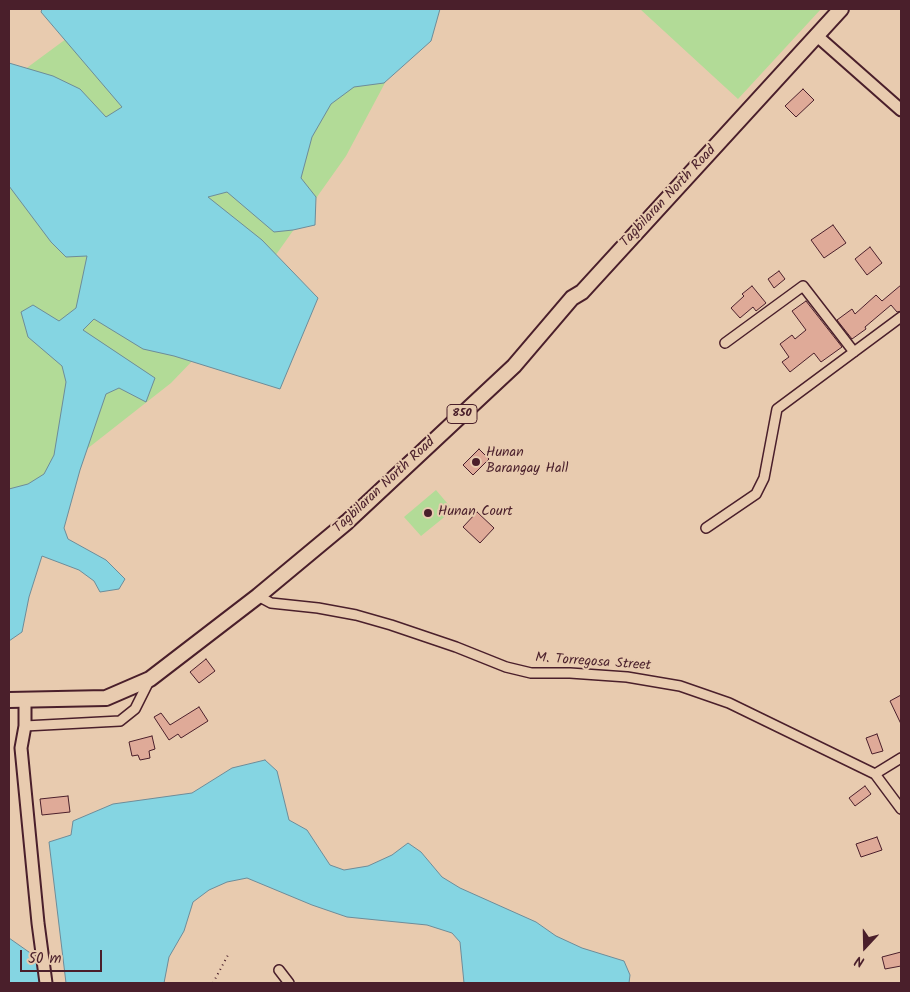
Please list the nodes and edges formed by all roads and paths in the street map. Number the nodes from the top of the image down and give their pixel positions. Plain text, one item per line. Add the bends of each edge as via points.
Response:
1 (841, 9) edge
2 (816, 36) junction
3 (901, 110) edge
4 (901, 317) edge
5 (726, 343) dead end
6 (854, 352) junction
7 (706, 528) dead end
8 (258, 596) junction
9 (150, 679) junction
10 (9, 700) edge
11 (25, 701) junction
12 (25, 726) junction
13 (901, 758) edge
14 (876, 774) junction
15 (901, 809) edge
16 (228, 955) dead end
17 (279, 970) dead end
18 (46, 983) edge
19 (214, 983) edge
20 (289, 983) edge

1 - 2 main road, Tagbilaran North Road / 850
2 - 3 street
2 - 8 main road, Tagbilaran North Road / 850 via 582,292 572,298 514,366 347,522
4 - 6 street
5 - 6 street via 803,286
6 - 7 street via 777,409 764,478 756,494
8 - 9 main road, Tagbilaran North Road / 850
8 - 14 street, M. Torregosa Street via 271,603 318,608 391,625 456,646 506,668 627,676 680,686 729,703
9 - 11 main road, Tagbilaran North Road / 850 via 106,698
9 - 12 street via 136,709 120,721
10 - 11 main road, Tagbilaran North Road / 850
11 - 12 street
12 - 18 street via 22,748
13 - 14 street
14 - 15 street, M. Torregosa Street
16 - 19 path
17 - 20 street

